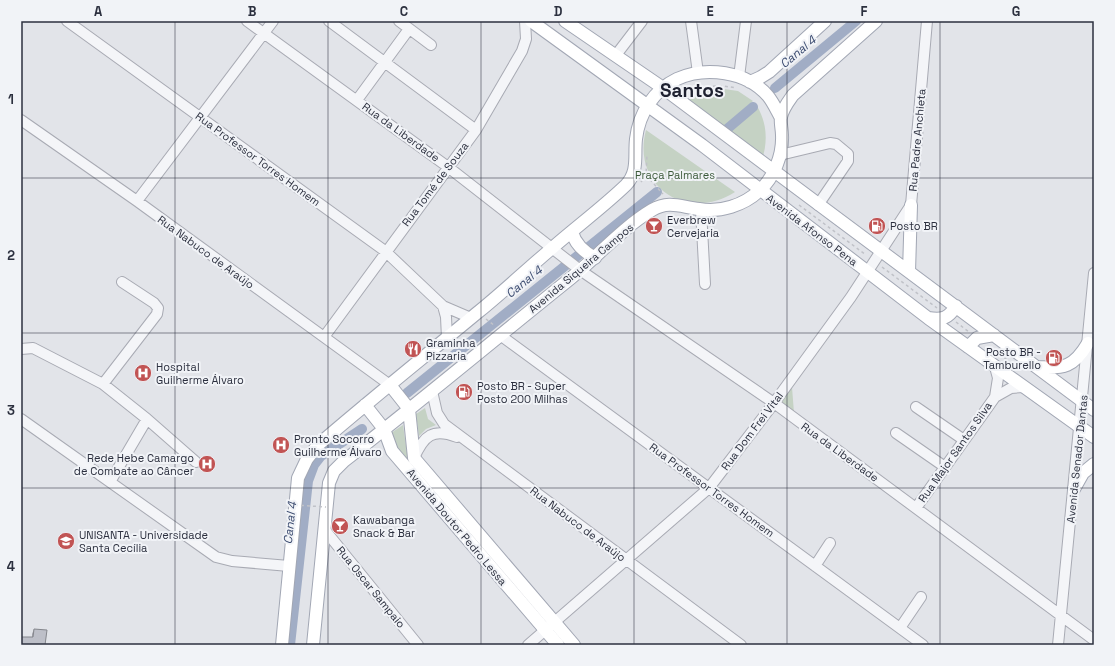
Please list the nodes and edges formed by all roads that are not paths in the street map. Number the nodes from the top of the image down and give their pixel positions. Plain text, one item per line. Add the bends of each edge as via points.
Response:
1 (67, 21) edge
2 (247, 21) edge
3 (273, 21) edge
4 (329, 21) edge
5 (399, 21) edge
6 (525, 21) edge
7 (531, 21) edge
8 (565, 21) edge
9 (642, 21) edge
10 (691, 21) edge
11 (746, 21) edge
12 (825, 21) edge
13 (876, 21) edge
14 (927, 21) edge
15 (409, 29) junction
16 (264, 34) junction
17 (431, 45) dead end
18 (616, 55) junction
19 (385, 62) junction
20 (698, 73) junction
21 (747, 84) junction
22 (663, 88) junction
23 (357, 100) junction
24 (647, 106) junction
25 (778, 114) junction
26 (201, 118) junction
27 (21, 120) edge
28 (476, 130) junction
29 (780, 155) junction
30 (448, 167) junction
31 (774, 172) junction
32 (760, 191) junction
33 (137, 201) junction
34 (818, 205) junction
35 (911, 205) junction
36 (701, 210) junction
37 (572, 236) junction
38 (385, 251) junction
39 (554, 251) junction
40 (590, 255) junction
41 (878, 256) junction
42 (577, 268) junction
43 (868, 272) junction
44 (909, 272) junction
45 (1094, 273) edge
46 (122, 282) dead end
47 (705, 284) dead end
48 (443, 306) junction
49 (952, 312) junction
50 (476, 317) junction
51 (928, 318) junction
52 (499, 331) junction
53 (994, 335) junction
54 (324, 337) junction
55 (447, 338) junction
56 (1088, 343) junction
57 (968, 347) junction
58 (21, 349) edge
59 (995, 367) junction
60 (1036, 367) junction
61 (103, 384) junction
62 (391, 387) junction
63 (1023, 387) junction
64 (432, 391) junction
65 (994, 397) junction
66 (1083, 401) junction
67 (774, 403) junction
68 (367, 407) junction
69 (407, 407) junction
70 (916, 407) dead end
71 (1094, 410) edge
72 (21, 419) edge
73 (147, 419) junction
74 (382, 426) junction
75 (1080, 427) junction
76 (896, 433) dead end
77 (1094, 437) edge
78 (964, 440) junction
79 (468, 442) junction
80 (414, 458) junction
81 (196, 462) dead end
82 (1094, 464) edge
83 (945, 467) junction
84 (110, 482) junction
85 (709, 488) junction
86 (1074, 489) junction
87 (916, 508) junction
88 (324, 529) junction
89 (830, 543) dead end
90 (627, 561) junction
91 (289, 566) junction
92 (815, 566) junction
93 (921, 597) dead end
94 (1060, 616) junction
95 (555, 622) junction
96 (900, 628) junction
97 (546, 630) junction
98 (1094, 640) edge
99 (282, 645) edge
100 (313, 645) edge
101 (418, 645) edge
102 (528, 645) edge
103 (558, 645) edge
104 (574, 645) edge
105 (741, 645) edge
106 (923, 645) edge
107 (1058, 645) edge

1 - 26 street, Rua Professor Torres Homem
2 - 16 street, Rua da Liberdade
3 - 16 street
4 - 19 street
5 - 15 street
6 - 28 street, Rua Tomé de Souza via 526,39 522,51
7 - 24 main road, Avenida Afonso Pena
8 - 18 main road
9 - 18 street
10 - 20 street
11 - 21 street via 744,46
12 - 21 main road via 769,72
13 - 25 main road, Avenida Siqueira Campos via 793,95
14 - 35 street, Rua Padre Anchieta
15 - 17 street
15 - 19 street
16 - 23 street, Rua da Liberdade
16 - 26 street
18 - 22 main road
19 - 23 street
19 - 28 street
20 - 21 main road via 724,73
20 - 22 main road via 677,79
21 - 25 main road via 768,96
22 - 24 main road
22 - 31 main road
23 - 30 street, Rua da Liberdade
24 - 32 main road, Avenida Afonso Pena
24 - 37 main road via 639,122 635,169 628,183
25 - 29 main road, Avenida Siqueira Campos via 783,137
26 - 33 street
26 - 38 street, Rua Professor Torres Homem
27 - 33 street, Rua Nabuco de Araújo
28 - 30 street, Rua Tomé de Souza
29 - 31 main road, Avenida Siqueira Campos
29 - 34 street via 830,143 836,144 848,154 848,161
30 - 38 street, Rua Tomé de Souza
30 - 39 street, Rua da Liberdade
31 - 32 main road, Avenida Siqueira Campos
31 - 34 main road
32 - 36 main road, Avenida Siqueira Campos via 726,208
32 - 43 main road, Avenida Afonso Pena
33 - 54 street, Rua Nabuco de Araújo
34 - 41 main road
35 - 41 street, Rua Padre Anchieta
35 - 44 main road
36 - 40 main road, Avenida Siqueira Campos via 677,204 660,206
36 - 47 street
37 - 39 main road
37 - 40 main road
38 - 48 street, Rua Professor Torres Homem
38 - 54 street, Rua Tomé de Souza
39 - 42 street, Rua da Liberdade
39 - 50 main road
40 - 42 main road, Avenida Siqueira Campos
41 - 43 street, Rua Padre Anchieta
41 - 44 main road
42 - 52 main road, Avenida Siqueira Campos
42 - 67 street, Rua da Liberdade
43 - 51 main road, Avenida Afonso Pena
43 - 67 street, Rua Dom Frei Vital
44 - 49 main road
45 - 56 street, Avenida Senador Dantas
46 - 61 street via 154,303 158,308 157,314
48 - 50 street, Rua Professor Torres Homem
48 - 55 street
49 - 51 main road via 941,320
49 - 53 main road
50 - 55 main road
51 - 57 main road, Avenida Afonso Pena
52 - 64 main road, Avenida Siqueira Campos
52 - 85 street, Rua Professor Torres Homem
53 - 57 main road via 977,338
53 - 60 main road
54 - 62 street, Rua Nabuco de Araújo
55 - 62 main road
56 - 60 main road via 1080,357 1070,364 1050,368
56 - 66 street, Avenida Senador Dantas
57 - 59 main road, Avenida Afonso Pena
58 - 61 street via 33,348
59 - 63 main road, Avenida Afonso Pena
59 - 65 street, Rua Major Santos Silva via 998,378
60 - 66 main road
61 - 73 street
62 - 68 main road
62 - 69 main road
63 - 65 street, Rua Major Santos Silva via 1011,388
63 - 75 main road, Avenida Afonso Pena
64 - 69 main road, Avenida Siqueira Campos
64 - 79 street, Rua Nabuco de Araújo via 439,418
65 - 78 street, Rua Major Santos Silva
66 - 71 main road
66 - 75 street, Avenida Senador Dantas
67 - 85 street, Rua Dom Frei Vital
67 - 87 street, Rua da Liberdade
68 - 74 main road, Avenida Doutor Pedro Lessa
68 - 91 main road via 318,445 307,459 298,478
69 - 74 main road, Avenida Siqueira Campos
69 - 80 main road, Avenida Doutor Pedro Lessa
70 - 78 street
72 - 84 street
73 - 81 street
73 - 84 street
74 - 88 main road, Avenida Siqueira Campos via 334,471 329,483
74 - 97 main road, Avenida Doutor Pedro Lessa via 392,450
75 - 77 main road, Avenida Afonso Pena
75 - 86 street, Avenida Senador Dantas
76 - 83 street
78 - 83 street, Rua Major Santos Silva
79 - 80 street, Avenida Doutor Pedro Lessa via 436,433 421,442
79 - 90 street, Rua Nabuco de Araújo
80 - 95 main road, Avenida Doutor Pedro Lessa
82 - 86 main road via 1084,473
83 - 87 street, Rua Major Santos Silva
84 - 91 street via 216,557 232,561
85 - 90 street, Rua Dom Frei Vital
85 - 92 street, Rua Professor Torres Homem
86 - 94 street, Avenida Senador Dantas
87 - 94 street, Rua da Liberdade
88 - 100 main road, Avenida Siqueira Campos
88 - 101 street, Rua Oscar Sampaio
89 - 92 street
90 - 95 street, Rua Dom Frei Vital
90 - 105 street, Rua Nabuco de Araújo
91 - 99 main road
92 - 96 street, Rua Professor Torres Homem
93 - 96 street
94 - 98 street, Rua da Liberdade
94 - 107 street, Avenida Senador Dantas
95 - 97 street, Rua Dom Frei Vital
95 - 104 main road, Avenida Doutor Pedro Lessa
96 - 106 street, Rua Professor Torres Homem
97 - 102 street, Rua Dom Frei Vital
97 - 103 main road, Avenida Doutor Pedro Lessa

